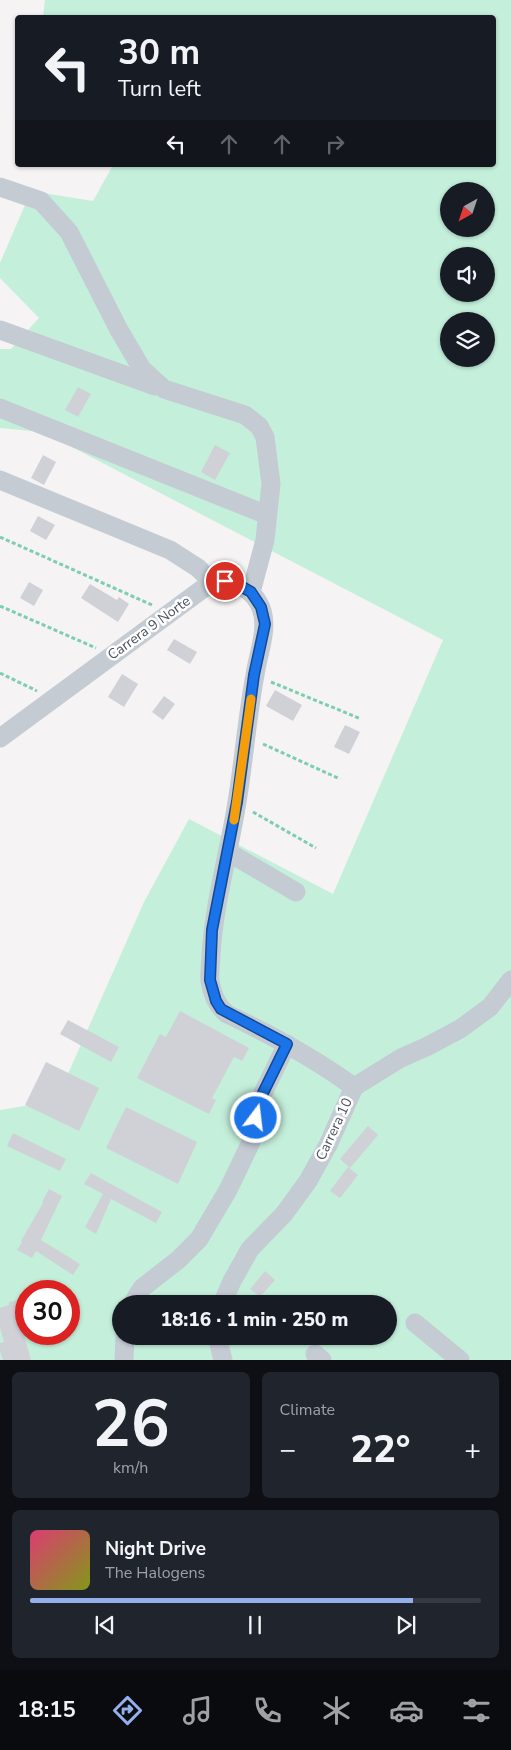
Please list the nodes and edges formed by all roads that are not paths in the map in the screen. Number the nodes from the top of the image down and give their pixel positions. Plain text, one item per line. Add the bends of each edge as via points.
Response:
1 (0, 187) edge
2 (0, 330) edge
3 (164, 389) junction
4 (0, 408) edge
5 (0, 480) edge
6 (267, 515) junction
7 (212, 582) junction
8 (251, 592) junction
9 (0, 738) edge
10 (228, 852) junction
11 (296, 892) dead end
12 (511, 980) edge
13 (287, 1044) junction
14 (354, 1087) junction
15 (138, 1295) edge
16 (226, 1295) edge
17 (415, 1324) dead end
18 (125, 1345) edge
19 (219, 1345) edge
20 (124, 1360) edge
21 (223, 1360) edge
22 (460, 1360) edge

1 - 3 street via 41,201 69,232 142,369
2 - 3 street
3 - 6 street via 245,415 259,426 267,444 271,484
4 - 6 street
5 - 7 street via 170,550 198,568
6 - 8 street via 265,540
7 - 8 street via 225,581
7 - 9 street, Carrera 9 Norte
8 - 10 street via 261,607 265,624 254,675
10 - 11 street
10 - 13 street via 212,930 212,991 227,1014
12 - 14 street, Carrera 10 via 490,1006 460,1029 401,1058
13 - 14 street
13 - 15 street via 261,1097 251,1142 204,1231 184,1255
14 - 16 street, Carrera 10 via 308,1181 284,1214 250,1249
17 - 22 street
18 - 20 street
19 - 21 street

